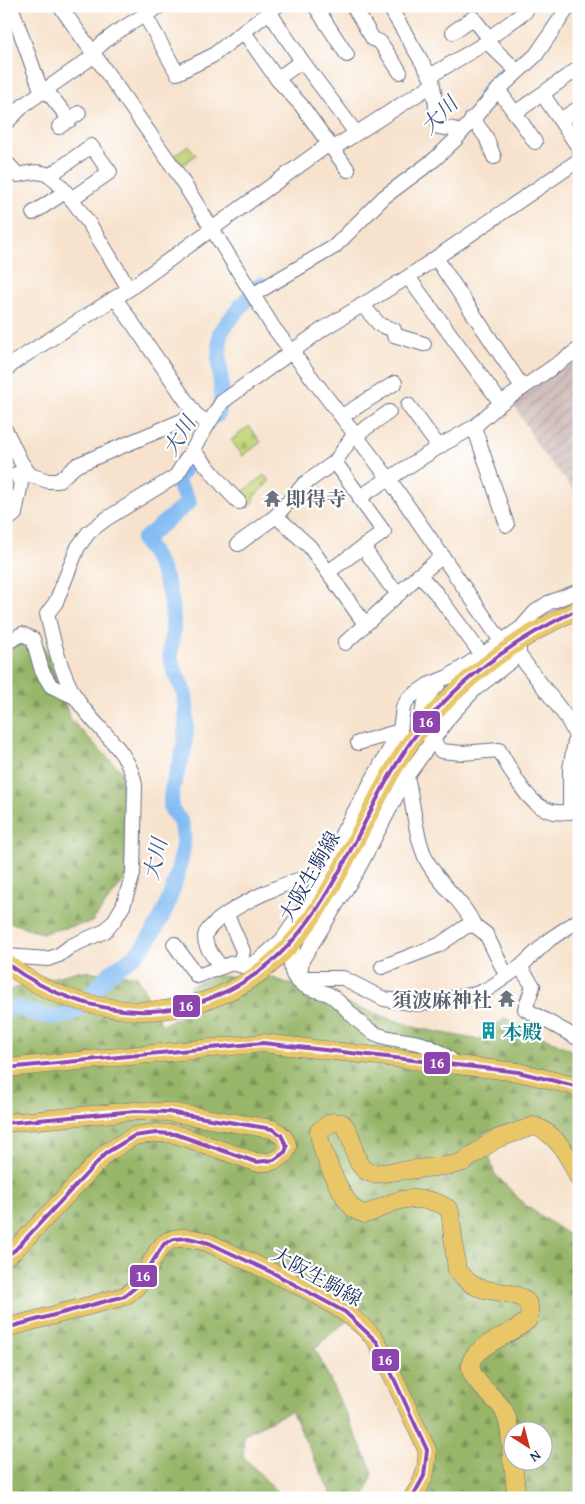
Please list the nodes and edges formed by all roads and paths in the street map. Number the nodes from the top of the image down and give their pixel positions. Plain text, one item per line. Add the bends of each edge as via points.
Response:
1 (11, 6) edge
2 (60, 6) edge
3 (160, 6) edge
4 (315, 6) edge
5 (353, 6) edge
6 (389, 6) edge
7 (528, 6) edge
8 (569, 6) edge
9 (273, 10) edge
10 (145, 16) junction
11 (244, 32) junction
12 (454, 32) dead end
13 (488, 40) junction
14 (92, 52) junction
15 (348, 55) dead end
16 (302, 61) junction
17 (579, 68) edge
18 (517, 71) junction
19 (400, 72) dead end
20 (277, 79) junction
21 (431, 80) junction
22 (498, 90) junction
23 (44, 92) junction
24 (543, 95) junction
25 (579, 108) edge
26 (515, 113) junction
27 (472, 118) junction
28 (69, 120) dead end
29 (560, 120) junction
30 (6, 123) edge
31 (356, 133) junction
32 (460, 133) junction
33 (535, 142) dead end
34 (331, 146) junction
35 (579, 148) edge
36 (494, 157) dead end
37 (579, 160) edge
38 (6, 162) edge
39 (348, 170) dead end
40 (49, 176) junction
41 (68, 196) junction
42 (34, 212) dead end
43 (212, 227) junction
44 (436, 258) junction
45 (408, 277) junction
46 (129, 289) junction
47 (252, 292) junction
48 (115, 298) junction
49 (362, 305) junction
50 (424, 344) dead end
51 (579, 349) edge
52 (291, 351) junction
53 (6, 370) edge
54 (395, 383) dead end
55 (524, 388) junction
56 (502, 403) junction
57 (408, 405) dead end
58 (389, 412) dead end
59 (342, 416) junction
60 (201, 419) junction
61 (474, 427) junction
62 (6, 431) edge
63 (356, 434) junction
64 (439, 447) junction
65 (192, 450) junction
66 (335, 462) junction
67 (16, 475) edge
68 (389, 479) junction
69 (361, 498) junction
70 (239, 502) dead end
71 (276, 516) junction
72 (6, 521) edge
73 (508, 525) dead end
74 (238, 544) dead end
75 (363, 547) junction
76 (443, 556) junction
77 (328, 572) junction
78 (419, 575) junction
79 (579, 591) edge
80 (400, 593) junction
81 (579, 610) edge
82 (365, 624) junction
83 (524, 639) junction
84 (501, 640) junction
85 (345, 642) dead end
86 (6, 643) edge
87 (482, 654) junction
88 (448, 677) junction
89 (76, 698) junction
90 (422, 713) dead end
91 (573, 715) edge
92 (400, 731) junction
93 (430, 738) junction
94 (385, 758) junction
95 (407, 776) junction
96 (575, 810) edge
97 (326, 875) junction
98 (227, 915) junction
99 (579, 920) edge
100 (474, 925) junction
101 (294, 942) junction
102 (174, 944) dead end
103 (7, 961) edge
104 (240, 964) junction
105 (221, 967) junction
106 (382, 967) dead end
107 (520, 967) junction
108 (506, 975) junction
109 (579, 1039) edge
110 (456, 1063) junction
111 (6, 1068) edge
112 (579, 1088) edge
113 (9, 1123) edge
114 (579, 1180) edge
115 (8, 1255) edge
116 (6, 1328) edge
117 (506, 1422) edge
118 (513, 1472) edge
119 (412, 1498) edge
120 (515, 1498) edge

1 - 23 street
2 - 14 street
3 - 10 street
4 - 15 street
5 - 19 street
6 - 21 street
7 - 13 street via 525,12
8 - 18 street via 536,56
9 - 11 street
9 - 16 street
10 - 11 street via 177,73 212,56
10 - 14 street
11 - 20 street
12 - 13 street via 473,18
13 - 18 street
13 - 21 street
14 - 23 street via 88,60
14 - 43 street
16 - 20 street
16 - 31 street
17 - 24 street
18 - 22 street
20 - 34 street
21 - 31 street
21 - 32 street via 440,127
22 - 26 street
22 - 27 street
23 - 28 street
23 - 30 street via 25,104
24 - 26 street
24 - 29 street
25 - 29 street
26 - 33 street
27 - 32 street
27 - 36 street via 486,137
29 - 35 street
31 - 34 street
32 - 47 street via 435,159 384,197 334,247
34 - 39 street
34 - 43 street
37 - 44 street
38 - 40 street via 18,175 38,172
40 - 41 street
40 - 41 street via 91,146 110,172
41 - 42 street
41 - 46 street
43 - 46 street
43 - 47 street
44 - 45 street
44 - 55 street
45 - 49 street
45 - 56 street
46 - 48 street
47 - 52 street
48 - 53 street
48 - 60 street
49 - 50 street via 380,325 394,330 394,335
49 - 52 street
51 - 55 street
52 - 59 street
52 - 60 street
54 - 59 street
55 - 56 street
56 - 61 street
57 - 64 street
58 - 63 street
59 - 63 street
60 - 65 street
60 - 67 street via 77,465 58,480
61 - 64 street
61 - 73 street
62 - 67 street
63 - 66 street
63 - 68 street
64 - 68 street
65 - 70 street via 210,466
65 - 89 street via 176,476 106,519 78,547 56,602 47,614 62,670
66 - 69 street
66 - 71 street via 304,484
67 - 72 street via 21,483 15,514
68 - 69 street
68 - 76 street
69 - 75 street via 384,532
71 - 74 street
71 - 77 street via 310,547
75 - 77 street
75 - 80 street via 388,584
76 - 78 street
76 - 84 street
77 - 82 street
78 - 80 street
78 - 87 street
79 - 83 street via 548,603 535,612
80 - 82 street
81 - 83 main road, 大阪生駒線
82 - 85 street
83 - 84 street
83 - 91 street
83 - 93 street
83 - 101 main road, 大阪生駒線 via 458,689 418,732 395,763 340,871
84 - 87 street
86 - 89 street via 22,634 33,639 42,671 51,686
87 - 88 street
88 - 90 street via 431,691 423,703
88 - 92 street via 409,698 403,707
89 - 103 street via 127,759 133,772 134,857 129,891 123,906 105,931 48,959
91 - 96 street via 576,736 570,769
92 - 94 street
92 - 94 street via 364,740
93 - 95 street
93 - 96 street via 441,751 500,750 518,782 544,811 554,814
94 - 97 street via 342,832
95 - 100 street via 426,859 468,910
95 - 108 street via 302,960 304,973 343,978 384,999 418,1004 476,994
97 - 98 street via 253,897
97 - 104 street via 282,940 252,965
98 - 104 street via 243,951
98 - 105 street via 206,934 205,943
99 - 107 street via 550,939
100 - 106 street via 465,927 439,945
100 - 108 street via 486,934
101 - 103 main road, 大阪生駒線 via 267,967 222,995 190,1006 151,1012 85,1004 28,980
101 - 110 street via 289,967 303,986 330,994 353,1018 373,1032 394,1041 435,1049
102 - 105 street via 197,976
104 - 105 street
107 - 108 street
107 - 109 street via 533,986 525,1009
110 - 111 main road via 263,1043
110 - 112 main road via 518,1072
113 - 115 main road via 135,1111 168,1112 272,1129 286,1141 286,1150 282,1157 266,1163 175,1134 134,1136 106,1153
114 - 117 main road via 567,1155 550,1134 534,1126 496,1139 462,1162 452,1165 373,1174 359,1165 351,1134 342,1124 332,1122 319,1131 319,1142 342,1191 355,1210 365,1214 402,1200 445,1205 452,1219 457,1271 474,1286 516,1295 529,1303 528,1320 479,1352 472,1362 475,1380 504,1411
116 - 119 main road, 大阪生駒線 via 125,1296 140,1284 160,1247 167,1242 180,1238 209,1243 338,1308 368,1329 428,1450 422,1485
118 - 120 main road

